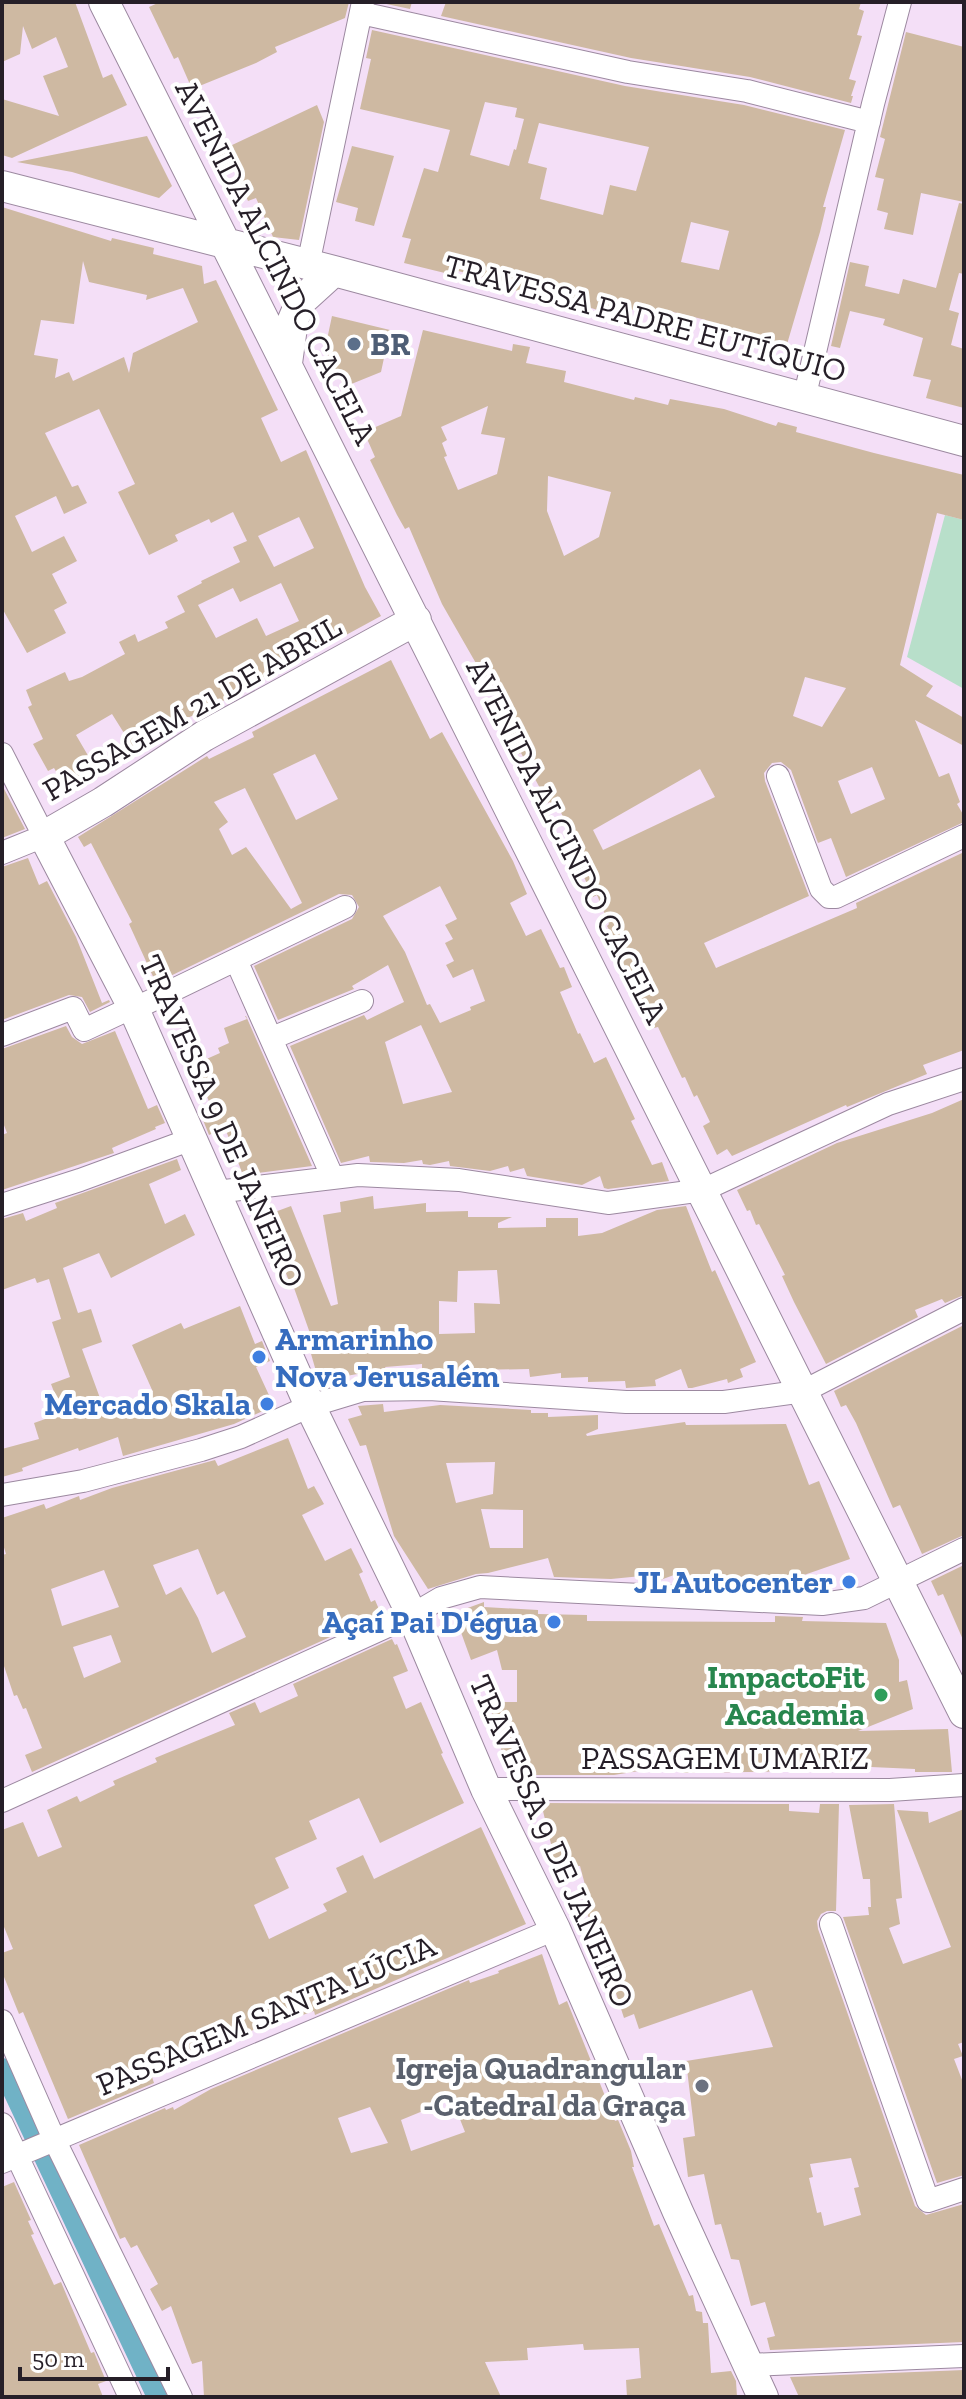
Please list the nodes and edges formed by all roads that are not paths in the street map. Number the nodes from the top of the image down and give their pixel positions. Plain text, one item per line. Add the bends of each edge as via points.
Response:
1 (104, 2) edge
2 (900, 2) edge
3 (362, 7) edge
4 (869, 122) junction
5 (2, 186) edge
6 (226, 243) junction
7 (321, 268) junction
8 (287, 363) junction
9 (804, 399) junction
10 (964, 441) edge
11 (416, 620) junction
12 (2, 754) edge
13 (778, 776) dead end
14 (44, 836) junction
15 (964, 836) edge
16 (2, 853) edge
17 (345, 907) dead end
18 (236, 960) junction
19 (362, 1001) dead end
20 (133, 1008) junction
21 (2, 1035) edge
22 (272, 1038) junction
23 (964, 1079) edge
24 (192, 1139) junction
25 (332, 1176) junction
26 (703, 1190) junction
27 (216, 1192) junction
28 (2, 1205) edge
29 (964, 1309) edge
30 (804, 1391) junction
31 (310, 1406) junction
32 (2, 1495) edge
33 (964, 1549) edge
34 (898, 1582) junction
35 (412, 1615) junction
36 (964, 1713) edge
37 (964, 1785) edge
38 (486, 1789) junction
39 (2, 1801) edge
40 (831, 1924) dead end
41 (555, 1929) junction
42 (2, 2021) edge
43 (2, 2124) edge
44 (52, 2140) junction
45 (13, 2157) edge
46 (964, 2189) edge
47 (964, 2356) edge
48 (749, 2365) junction
49 (130, 2397) edge
50 (181, 2397) edge
51 (763, 2397) edge

1 - 6 main road, AVENIDA ALCINDO CACELA
2 - 4 street
3 - 4 street via 628,72 747,91
3 - 7 street
4 - 9 street
5 - 6 main road, TRAVESSA PADRE EUTÍQUIO
6 - 7 main road, TRAVESSA PADRE EUTÍQUIO
6 - 8 main road, AVENIDA ALCINDO CACELA
7 - 8 main road via 293,320
7 - 9 main road, TRAVESSA PADRE EUTÍQUIO
8 - 11 main road, AVENIDA ALCINDO CACELA
9 - 10 main road, TRAVESSA PADRE EUTÍQUIO
11 - 14 main road, PASSAGEM 21 DE ABRIL via 204,736
11 - 26 main road, AVENIDA ALCINDO CACELA
12 - 14 street, TRAVESSA 9 DE JANEIRO
13 - 15 street via 821,889 829,897
14 - 16 street, PASSAGEM 21 DE ABRIL
14 - 20 main road, TRAVESSA 9 DE JANEIRO
17 - 18 street
18 - 20 street
18 - 22 street
19 - 22 street
20 - 21 street via 84,1030 73,1008
20 - 24 main road, TRAVESSA 9 DE JANEIRO
22 - 25 street
23 - 26 street via 888,1104
24 - 27 main road, TRAVESSA 9 DE JANEIRO
24 - 28 street
25 - 26 street via 459,1180 608,1203
25 - 27 street
26 - 30 main road, AVENIDA ALCINDO CACELA
27 - 31 main road, TRAVESSA 9 DE JANEIRO
29 - 30 street
30 - 31 street via 724,1402 626,1402 429,1389 363,1390
30 - 34 main road, AVENIDA ALCINDO CACELA
31 - 32 street via 201,1450 83,1481
31 - 35 main road, TRAVESSA 9 DE JANEIRO
33 - 34 street
34 - 35 street via 864,1598 822,1604 480,1587 441,1598
34 - 36 main road, AVENIDA ALCINDO CACELA
35 - 38 main road, TRAVESSA 9 DE JANEIRO
35 - 39 street
37 - 38 street, PASSAGEM UMARIZ via 890,1790
38 - 41 main road, TRAVESSA 9 DE JANEIRO
40 - 46 street via 928,2201
41 - 44 street, PASSAGEM SANTA LÚCIA
41 - 48 main road, TRAVESSA 9 DE JANEIRO
42 - 44 street
43 - 45 street
44 - 45 street, PASSAGEM SANTA LÚCIA
44 - 50 street
45 - 49 street
47 - 48 street
48 - 51 main road, TRAVESSA 9 DE JANEIRO

